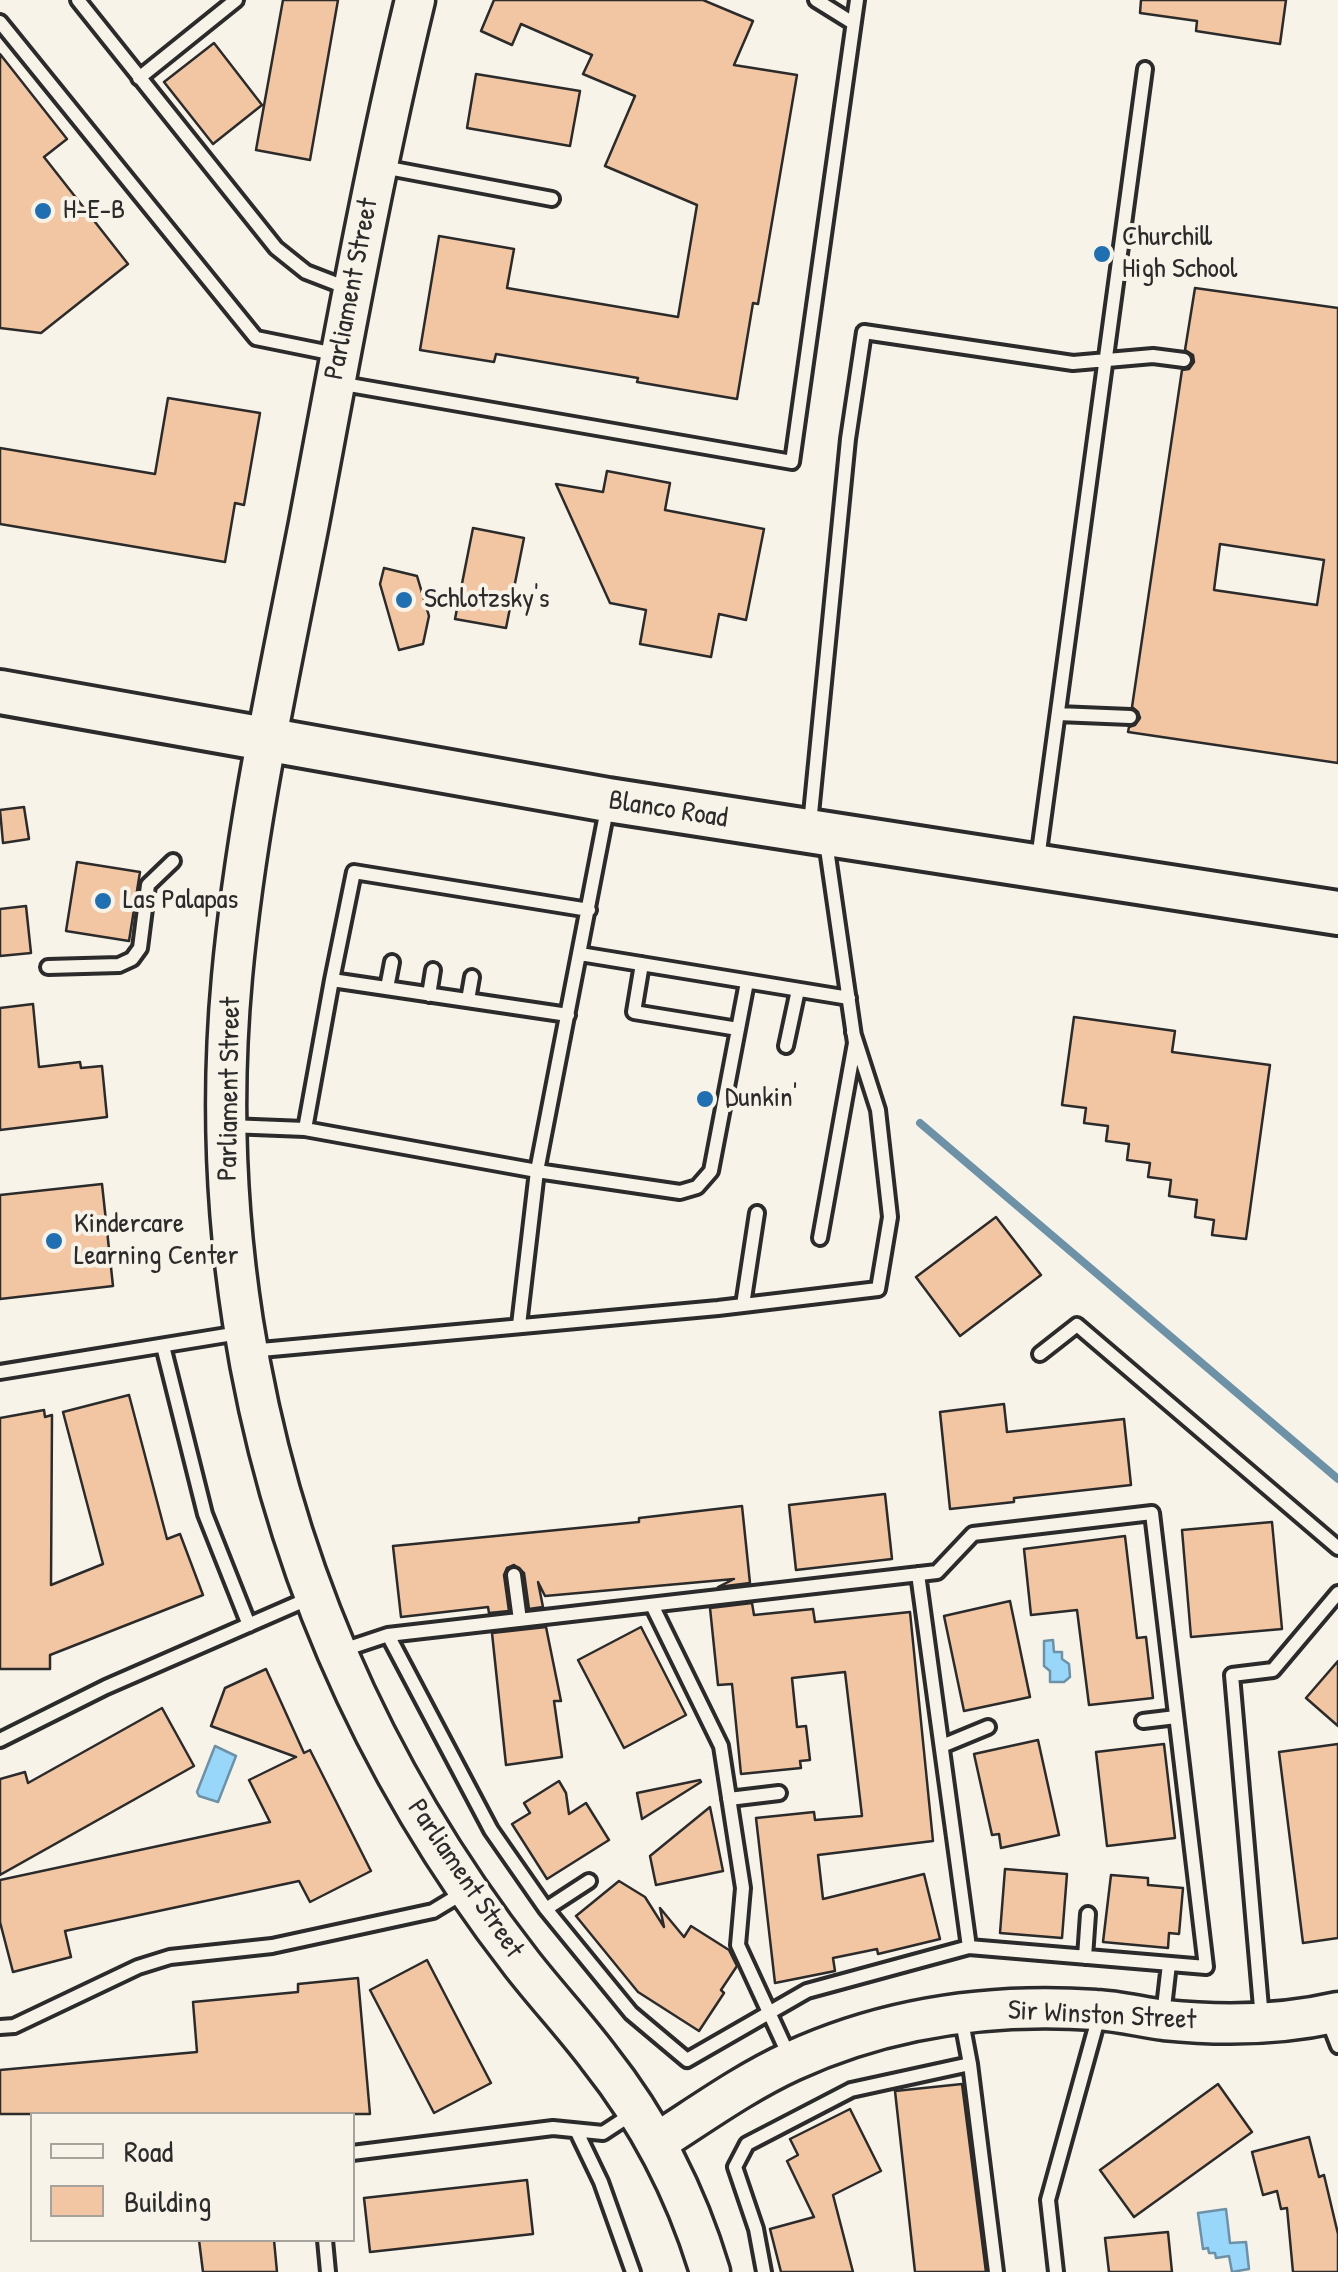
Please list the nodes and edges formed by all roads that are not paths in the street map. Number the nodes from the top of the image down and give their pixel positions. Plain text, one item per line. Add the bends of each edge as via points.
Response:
1 (78, 0) edge
2 (236, 0) edge
3 (415, 0) edge
4 (816, 0) edge
5 (857, 0) edge
6 (0, 22) edge
7 (853, 23) junction
8 (1146, 69) dead end
9 (139, 78) junction
10 (376, 166) junction
11 (552, 199) dead end
12 (352, 290) junction
13 (1106, 360) junction
14 (1184, 360) dead end
15 (338, 368) junction
16 (0, 692) edge
17 (1058, 714) junction
18 (1130, 717) dead end
19 (268, 741) junction
20 (608, 800) junction
21 (817, 834) junction
22 (173, 861) dead end
23 (1037, 868) junction
24 (589, 910) junction
25 (1338, 913) edge
26 (580, 954) junction
27 (392, 962) dead end
28 (642, 964) junction
29 (48, 967) dead end
30 (433, 970) dead end
31 (472, 977) dead end
32 (332, 980) junction
33 (747, 982) junction
34 (387, 988) junction
35 (798, 990) junction
36 (429, 994) junction
37 (849, 998) junction
38 (468, 1000) junction
39 (568, 1015) junction
40 (738, 1030) junction
41 (853, 1032) junction
42 (786, 1046) dead end
43 (227, 1126) junction
44 (305, 1129) junction
45 (537, 1171) junction
46 (757, 1214) dead end
47 (820, 1238) dead end
48 (743, 1305) junction
49 (520, 1325) junction
50 (246, 1342) junction
51 (163, 1346) junction
52 (1040, 1354) dead end
53 (0, 1372) edge
54 (1338, 1548) edge
55 (918, 1574) junction
56 (514, 1575) dead end
57 (1338, 1593) edge
58 (316, 1595) junction
59 (652, 1605) junction
60 (520, 1620) junction
61 (249, 1624) junction
62 (388, 1636) junction
63 (337, 1652) junction
64 (1176, 1717) junction
65 (1144, 1721) dead end
66 (988, 1726) dead end
67 (0, 1740) edge
68 (942, 1746) junction
69 (778, 1793) dead end
70 (730, 1799) junction
71 (588, 1881) dead end
72 (468, 1889) junction
73 (546, 1910) junction
74 (1088, 1914) dead end
75 (968, 1946) junction
76 (1085, 1956) junction
77 (1169, 1964) junction
78 (1100, 2010) junction
79 (769, 2013) junction
80 (960, 2014) junction
81 (1163, 2020) junction
82 (1263, 2023) junction
83 (1334, 2024) edge
84 (0, 2027) edge
85 (792, 2061) junction
86 (970, 2064) junction
87 (646, 2127) junction
88 (577, 2132) junction
89 (355, 2153) edge
90 (325, 2242) edge
91 (328, 2272) edge
92 (633, 2272) edge
93 (710, 2272) edge
94 (764, 2272) edge
95 (996, 2272) edge
96 (1056, 2272) edge

1 - 9 lane
2 - 9 lane
3 - 10 street, Parliament Street
4 - 7 lane
5 - 7 lane
6 - 15 lane via 256,338
7 - 15 lane via 792,462
8 - 13 lane
9 - 12 lane via 276,248 306,272
10 - 11 lane
10 - 12 street, Parliament Street
12 - 15 street, Parliament Street
13 - 14 lane
13 - 17 lane
13 - 21 lane via 1073,363 864,332 848,439
15 - 19 street, Parliament Street
16 - 19 main road, Blanco Road
17 - 18 lane
17 - 23 lane
19 - 20 main road, Blanco Road
19 - 43 street, Parliament Street via 232,980
20 - 21 main road, Blanco Road
20 - 24 lane
21 - 23 main road, Blanco Road
21 - 37 lane
22 - 29 lane via 148,885 140,948 132,959
23 - 25 main road, Blanco Road
24 - 26 lane
24 - 32 lane via 488,900 354,872
26 - 28 lane
26 - 39 lane
27 - 34 lane
28 - 33 lane
28 - 40 lane via 634,1012
30 - 36 lane
31 - 38 lane
32 - 34 lane
32 - 44 lane
33 - 35 lane
33 - 40 lane
34 - 36 lane
35 - 37 lane
35 - 42 lane
36 - 38 lane
37 - 41 lane
38 - 39 lane
39 - 45 lane
40 - 45 lane via 712,1170 697,1187 680,1192
41 - 47 lane
41 - 48 lane via 878,1110 890,1218 878,1289
43 - 44 lane
43 - 50 street, Parliament Street via 233,1255
44 - 45 lane
45 - 49 lane
46 - 48 lane
48 - 49 lane
49 - 50 lane
50 - 51 lane via 204,1339
50 - 58 street, Parliament Street via 291,1524
51 - 53 lane
51 - 61 lane via 205,1514
52 - 54 lane via 1077,1325
55 - 59 lane
55 - 64 lane via 937,1572 972,1534 1152,1512
55 - 68 lane
56 - 60 lane
57 - 82 lane via 1273,1670 1232,1675
58 - 61 lane
58 - 63 street, Parliament Street
59 - 60 lane
59 - 70 lane via 721,1746
60 - 62 lane
61 - 67 lane
62 - 63 lane
62 - 73 lane via 491,1830
63 - 72 street, Parliament Street via 406,1794
64 - 65 lane
64 - 77 lane via 1206,1966
66 - 68 lane
68 - 75 lane
69 - 70 lane
70 - 79 lane via 743,1888 738,1945
71 - 73 lane
72 - 84 lane via 433,1911 272,1946 170,1957
72 - 87 street, Parliament Street
73 - 79 lane via 631,2013 687,2060
74 - 76 lane
75 - 76 lane
75 - 79 lane via 807,1990
76 - 77 lane
77 - 81 lane
78 - 80 street, Sir Winston Street
78 - 81 street, Sir Winston Street
78 - 96 lane via 1048,2200
79 - 85 lane
80 - 85 street, Sir Winston Street via 891,2025
80 - 86 lane
81 - 82 street, Sir Winston Street
82 - 83 street, Sir Winston Street
85 - 87 street, Sir Winston Street via 717,2103
86 - 94 lane via 850,2090 747,2144 735,2166
86 - 95 lane
87 - 88 lane
87 - 93 street, Parliament Street
88 - 89 lane via 553,2128
88 - 92 lane
90 - 91 lane

